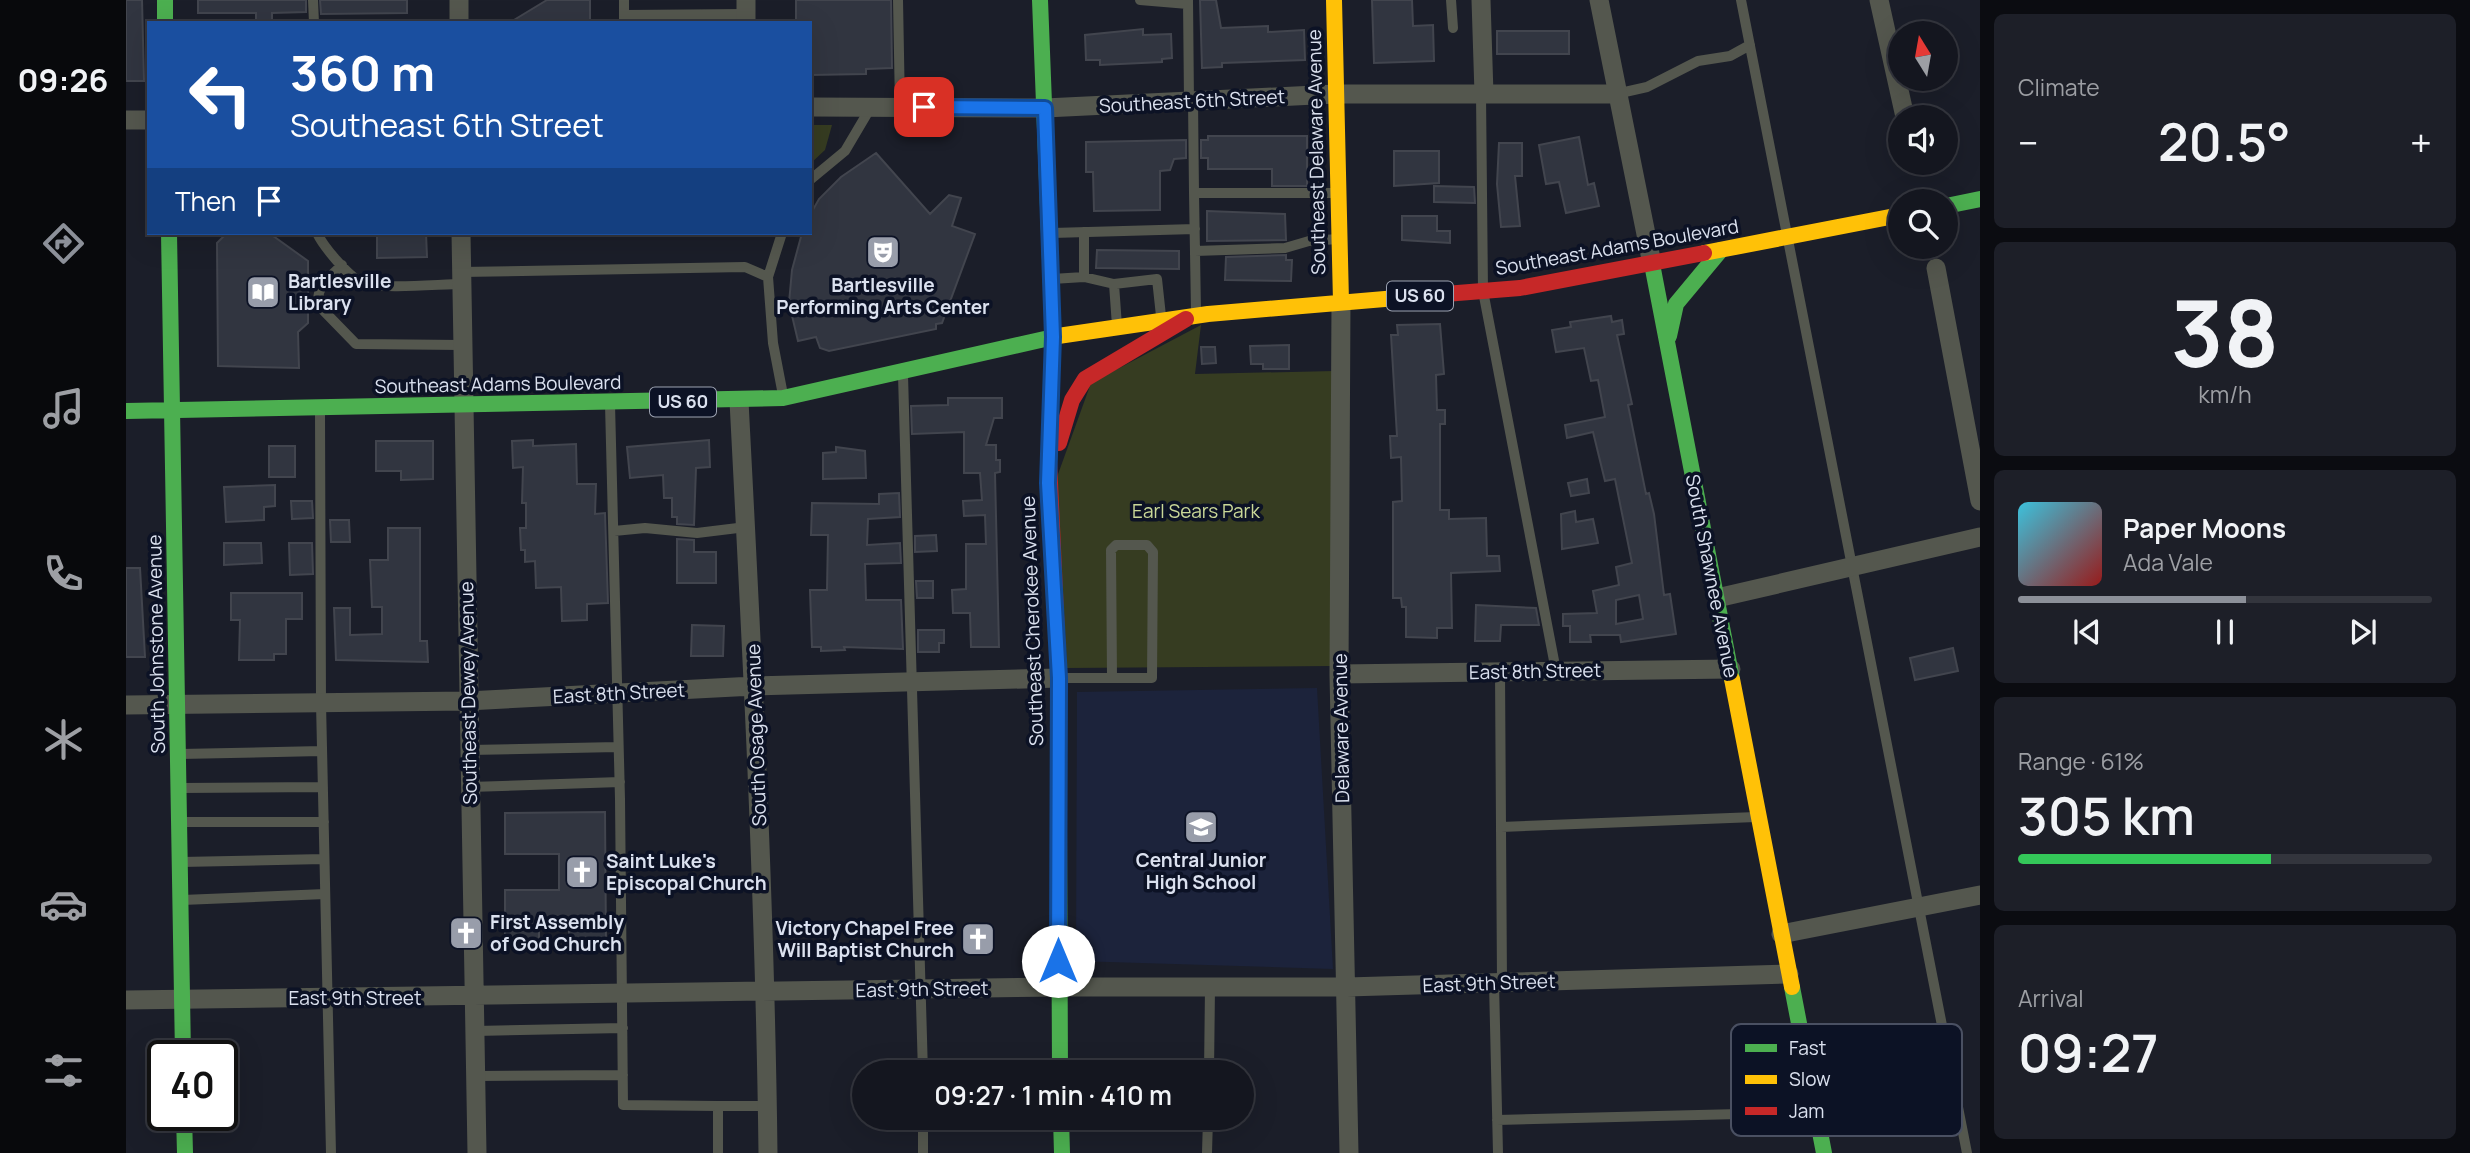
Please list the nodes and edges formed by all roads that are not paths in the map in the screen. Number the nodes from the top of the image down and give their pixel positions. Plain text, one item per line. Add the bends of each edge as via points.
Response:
1 (164, 0) edge
2 (313, 0) edge
3 (459, 0) edge
4 (624, 0) edge
5 (898, 0) edge
6 (1040, 0) edge
7 (1138, 0) edge
8 (1334, 0) edge
9 (1451, 0) edge
10 (1481, 0) edge
11 (1599, 0) edge
12 (1741, 0) edge
13 (1879, 0) edge
14 (1188, 2) edge
15 (746, 12) edge
16 (624, 19) edge
17 (165, 21) edge
18 (314, 21) edge
19 (459, 21) edge
20 (1452, 29) dead end
21 (1750, 45) junction
22 (1335, 94) junction
23 (1482, 94) junction
24 (1616, 94) junction
25 (1191, 101) junction
26 (1902, 105) edge
27 (812, 107) edge
28 (871, 107) junction
29 (900, 107) junction
30 (1045, 108) junction
31 (126, 120) edge
32 (147, 120) edge
33 (812, 178) edge
34 (1194, 193) junction
35 (1338, 193) junction
36 (1980, 199) edge
37 (1958, 204) edge
38 (1888, 217) edge
39 (1195, 229) junction
40 (1084, 232) junction
41 (1049, 233) junction
42 (169, 235) edge
43 (318, 235) edge
44 (461, 235) edge
45 (781, 235) edge
46 (1788, 237) junction
47 (1339, 239) junction
48 (1721, 250) junction
49 (1195, 251) junction
50 (1652, 264) junction
51 (342, 265) junction
52 (1936, 268) dead end
53 (768, 277) junction
54 (1084, 277) junction
55 (461, 278) junction
56 (1051, 279) junction
57 (1114, 284) junction
58 (1483, 291) junction
59 (1341, 302) junction
60 (1191, 317) junction
61 (1162, 322) junction
62 (1117, 328) junction
63 (1053, 337) junction
64 (1667, 342) junction
65 (462, 345) junction
66 (903, 371) junction
67 (783, 398) junction
68 (738, 401) junction
69 (610, 403) junction
70 (463, 406) junction
71 (320, 409) junction
72 (172, 410) junction
73 (126, 411) edge
74 (1048, 483) junction
75 (1980, 501) edge
76 (746, 527) junction
77 (614, 531) junction
78 (1980, 537) edge
79 (1851, 567) junction
80 (1717, 598) junction
81 (1731, 669) junction
82 (1556, 671) junction
83 (1500, 672) junction
84 (1339, 674) junction
85 (1059, 678) junction
86 (1112, 678) junction
87 (910, 682) junction
88 (754, 686) junction
89 (615, 693) junction
90 (467, 701) junction
91 (321, 703) junction
92 (178, 704) junction
93 (126, 705) edge
94 (618, 747) junction
95 (469, 750) junction
96 (322, 751) junction
97 (179, 754) junction
98 (620, 782) junction
99 (323, 787) junction
100 (469, 787) junction
101 (180, 788) junction
102 (1758, 817) junction
103 (180, 822) junction
104 (324, 822) junction
105 (1501, 827) junction
106 (324, 859) junction
107 (180, 862) junction
108 (325, 894) junction
109 (1980, 895) edge
110 (181, 900) junction
111 (1918, 907) junction
112 (1780, 934) junction
113 (1789, 974) junction
114 (1498, 983) junction
115 (1058, 987) junction
116 (1210, 987) junction
117 (1347, 987) junction
118 (922, 989) junction
119 (766, 992) junction
120 (623, 994) junction
121 (474, 997) junction
122 (327, 999) junction
123 (126, 1000) edge
124 (182, 1000) junction
125 (1799, 1024) edge
126 (1941, 1024) edge
127 (623, 1028) junction
128 (475, 1031) junction
129 (183, 1040) edge
130 (923, 1060) edge
131 (1060, 1060) edge
132 (1209, 1060) edge
133 (623, 1075) junction
134 (476, 1076) junction
135 (718, 1106) junction
136 (767, 1106) junction
137 (1731, 1114) edge
138 (1497, 1120) junction
139 (1962, 1128) edge
140 (923, 1130) edge
141 (1061, 1130) edge
142 (1208, 1130) edge
143 (184, 1131) edge
144 (185, 1153) edge
145 (331, 1153) edge
146 (477, 1153) edge
147 (718, 1153) edge
148 (768, 1153) edge
149 (923, 1153) edge
150 (1062, 1153) edge
151 (1208, 1153) edge
152 (1349, 1153) edge
153 (1498, 1153) edge
154 (1967, 1153) edge

1 - 17 street
2 - 18 lane
3 - 19 street
4 - 16 lane
5 - 29 lane
6 - 30 street, Southeast Cherokee Avenue
7 - 14 lane
8 - 22 street, Southeast Delaware Avenue
9 - 20 lane
10 - 23 street
11 - 24 street, South Shawnee Avenue
12 - 21 lane
13 - 26 street
14 - 25 lane
15 - 16 lane
21 - 24 lane via 1730,55 1698,61 1647,87
21 - 46 lane
22 - 23 street, Southeast 6th Street
22 - 25 street, Southeast 6th Street
22 - 35 street, Southeast Delaware Avenue
23 - 24 street, Southeast 6th Street
23 - 58 lane
24 - 50 street, South Shawnee Avenue
25 - 30 street, Southeast 6th Street
25 - 34 lane
27 - 28 street, Southeast 6th Street
28 - 29 street, Southeast 6th Street
28 - 33 lane via 845,151
29 - 30 street, Southeast 6th Street
30 - 41 street, Southeast Cherokee Avenue
31 - 32 street
34 - 35 lane
34 - 39 lane
35 - 47 street, Southeast Delaware Avenue
36 - 37 street
38 - 46 street, Southeast Adams Boulevard / US 60
39 - 40 lane
39 - 49 lane
40 - 41 lane
40 - 54 lane
41 - 56 street, Southeast Cherokee Avenue
42 - 72 street, South Johnstone Avenue
43 - 51 lane
44 - 55 street, Southeast Dewey Avenue
45 - 53 lane
46 - 48 street, Southeast Adams Boulevard / US 60
46 - 79 lane
47 - 49 lane via 1285,248
47 - 59 street, Southeast Delaware Avenue
48 - 50 street, Southeast Adams Boulevard / US 60
48 - 64 street via 1676,304
49 - 60 lane
50 - 58 street, Southeast Adams Boulevard / US 60
50 - 64 street, South Shawnee Avenue
51 - 55 lane via 360,282 376,285
51 - 65 lane via 321,287 318,300 356,344
52 - 75 street
53 - 55 lane via 745,267
53 - 67 lane
54 - 56 lane
54 - 57 lane
55 - 65 street, Southeast Dewey Avenue
56 - 63 street, Southeast Cherokee Avenue
57 - 61 lane via 1157,279
57 - 62 lane
58 - 59 street, Southeast Adams Boulevard / US 60
58 - 82 lane
59 - 60 street, Southeast Adams Boulevard / US 60
59 - 84 street, Delaware Avenue
60 - 61 street, Southeast Adams Boulevard / US 60
60 - 74 street via 1085,379 1072,400
61 - 62 street, Southeast Adams Boulevard / US 60
62 - 63 street, Southeast Adams Boulevard / US 60
63 - 66 street, Southeast Adams Boulevard / US 60
63 - 74 street, Southeast Cherokee Avenue
64 - 80 street, South Shawnee Avenue
65 - 70 street, Southeast Dewey Avenue
66 - 67 street, Southeast Adams Boulevard / US 60
66 - 87 lane
67 - 68 street, Southeast Adams Boulevard / US 60
68 - 69 street, Southeast Adams Boulevard / US 60
68 - 76 street, South Osage Avenue
69 - 70 street, Southeast Adams Boulevard / US 60
69 - 77 lane
70 - 71 street, Southeast Adams Boulevard / US 60
70 - 90 street, Southeast Dewey Avenue
71 - 72 street, Southeast Adams Boulevard / US 60
71 - 91 lane
72 - 73 street, US 60
72 - 92 street, South Johnstone Avenue
74 - 85 street, Southeast Cherokee Avenue
76 - 77 lane via 697,533 645,528
76 - 88 street, South Osage Avenue
77 - 89 lane
78 - 79 street
79 - 80 street
79 - 111 lane
80 - 81 street, South Shawnee Avenue
81 - 82 street, East 8th Street
81 - 102 street, South Shawnee Avenue
82 - 83 street, East 8th Street
83 - 84 street, East 8th Street
83 - 105 lane
84 - 117 street, Delaware Avenue
85 - 86 lane
85 - 87 street, East 8th Street
85 - 115 street, Southeast Cherokee Avenue
86 - 86 lane via 1111,550 1116,545 1147,545 1153,552 1152,678
87 - 88 street, East 8th Street
87 - 118 lane
88 - 89 street, East 8th Street
88 - 119 street, South Osage Avenue
89 - 90 street, East 8th Street
89 - 94 lane
90 - 91 street, East 8th Street
90 - 95 street, Southeast Dewey Avenue
91 - 92 street, East 8th Street
91 - 96 lane
92 - 93 street, East 8th Street
92 - 97 street, South Johnstone Avenue
94 - 95 lane
94 - 98 lane
95 - 100 street, Southeast Dewey Avenue
96 - 97 lane
96 - 99 lane
97 - 101 street, South Johnstone Avenue
98 - 100 lane
98 - 120 lane
99 - 101 lane
99 - 104 lane
100 - 121 street, Southeast Dewey Avenue
101 - 103 street, South Johnstone Avenue
102 - 105 lane
102 - 112 street, South Shawnee Avenue
103 - 104 lane
103 - 107 street, South Johnstone Avenue
104 - 106 lane
105 - 114 lane
106 - 107 lane
106 - 108 lane
107 - 110 street, South Johnstone Avenue
108 - 110 lane
108 - 122 lane
109 - 111 street
110 - 124 street, South Johnstone Avenue
111 - 112 street
111 - 126 lane
112 - 113 street, South Shawnee Avenue
113 - 114 street, East 9th Street
113 - 125 street, South Shawnee Avenue
114 - 117 street, East 9th Street
114 - 138 lane
115 - 116 street, East 9th Street
115 - 118 street, East 9th Street
115 - 131 street, Southeast Cherokee Avenue
116 - 117 street, East 9th Street
116 - 132 lane
117 - 152 street, Delaware Avenue
118 - 119 street, East 9th Street
118 - 130 lane
119 - 120 street, East 9th Street
119 - 136 street, South Osage Avenue
120 - 121 street, East 9th Street
120 - 127 lane
121 - 122 street, East 9th Street
121 - 128 street, Southeast Dewey Avenue
122 - 124 street, East 9th Street
122 - 145 lane
123 - 124 street, East 9th Street
124 - 129 street, South Johnstone Avenue
127 - 128 lane
127 - 133 lane
128 - 134 street, Southeast Dewey Avenue
133 - 134 lane
133 - 135 lane via 624,1105
134 - 146 street, Southeast Dewey Avenue
135 - 136 lane
135 - 147 lane
136 - 148 street, South Osage Avenue
137 - 138 lane
138 - 153 lane
139 - 154 lane
140 - 149 lane
141 - 150 street
142 - 151 lane
143 - 144 street

